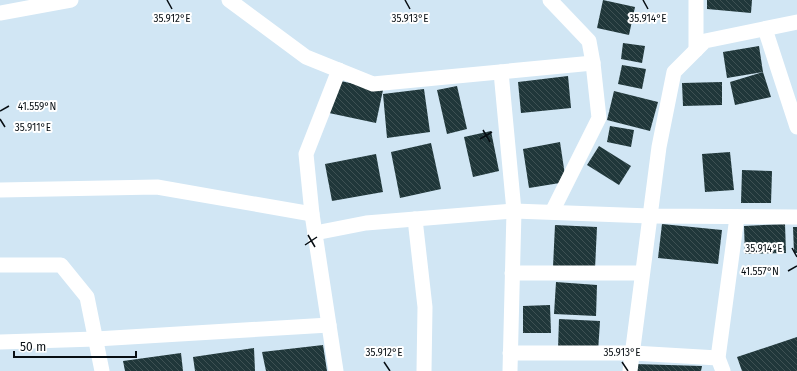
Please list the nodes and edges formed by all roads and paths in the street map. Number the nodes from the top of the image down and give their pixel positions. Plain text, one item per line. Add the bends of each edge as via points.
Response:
1 (67, 0) edge
2 (229, 0) edge
3 (550, 0) edge
4 (696, 0) edge
5 (0, 14) edge
6 (797, 22) edge
7 (764, 28) junction
8 (696, 50) junction
9 (593, 63) junction
10 (339, 70) junction
11 (501, 72) junction
12 (797, 127) edge
13 (0, 190) edge
14 (514, 211) junction
15 (552, 212) junction
16 (312, 214) junction
17 (650, 216) junction
18 (737, 217) junction
19 (797, 217) edge
20 (415, 219) junction
21 (315, 233) junction
22 (0, 265) edge
23 (512, 273) junction
24 (642, 273) junction
25 (329, 325) junction
26 (96, 339) junction
27 (0, 342) edge
28 (510, 353) junction
29 (633, 353) junction
30 (720, 364) edge
31 (102, 371) edge
32 (336, 371) edge
33 (424, 371) edge
34 (510, 371) edge
35 (630, 371) edge

1 - 5 street
2 - 10 street via 306,56
3 - 9 street via 589,41
4 - 8 street
6 - 7 street
7 - 8 street via 705,41
7 - 12 street
8 - 17 street via 674,72 659,147
9 - 11 street
9 - 15 street via 599,118
10 - 11 street via 373,84
10 - 16 street via 306,154
11 - 14 street
13 - 16 street via 157,187
14 - 15 street
14 - 20 street
14 - 23 street
15 - 17 street
16 - 21 street
17 - 18 street
17 - 24 street
18 - 19 street
18 - 30 street
20 - 21 street via 366,223
20 - 33 street via 425,307
21 - 25 street
22 - 26 street via 61,265 87,297
23 - 24 street
23 - 28 street
24 - 29 street
25 - 26 street
25 - 32 street
26 - 27 street
26 - 31 street
28 - 29 street
28 - 34 street
29 - 30 street
29 - 35 street

